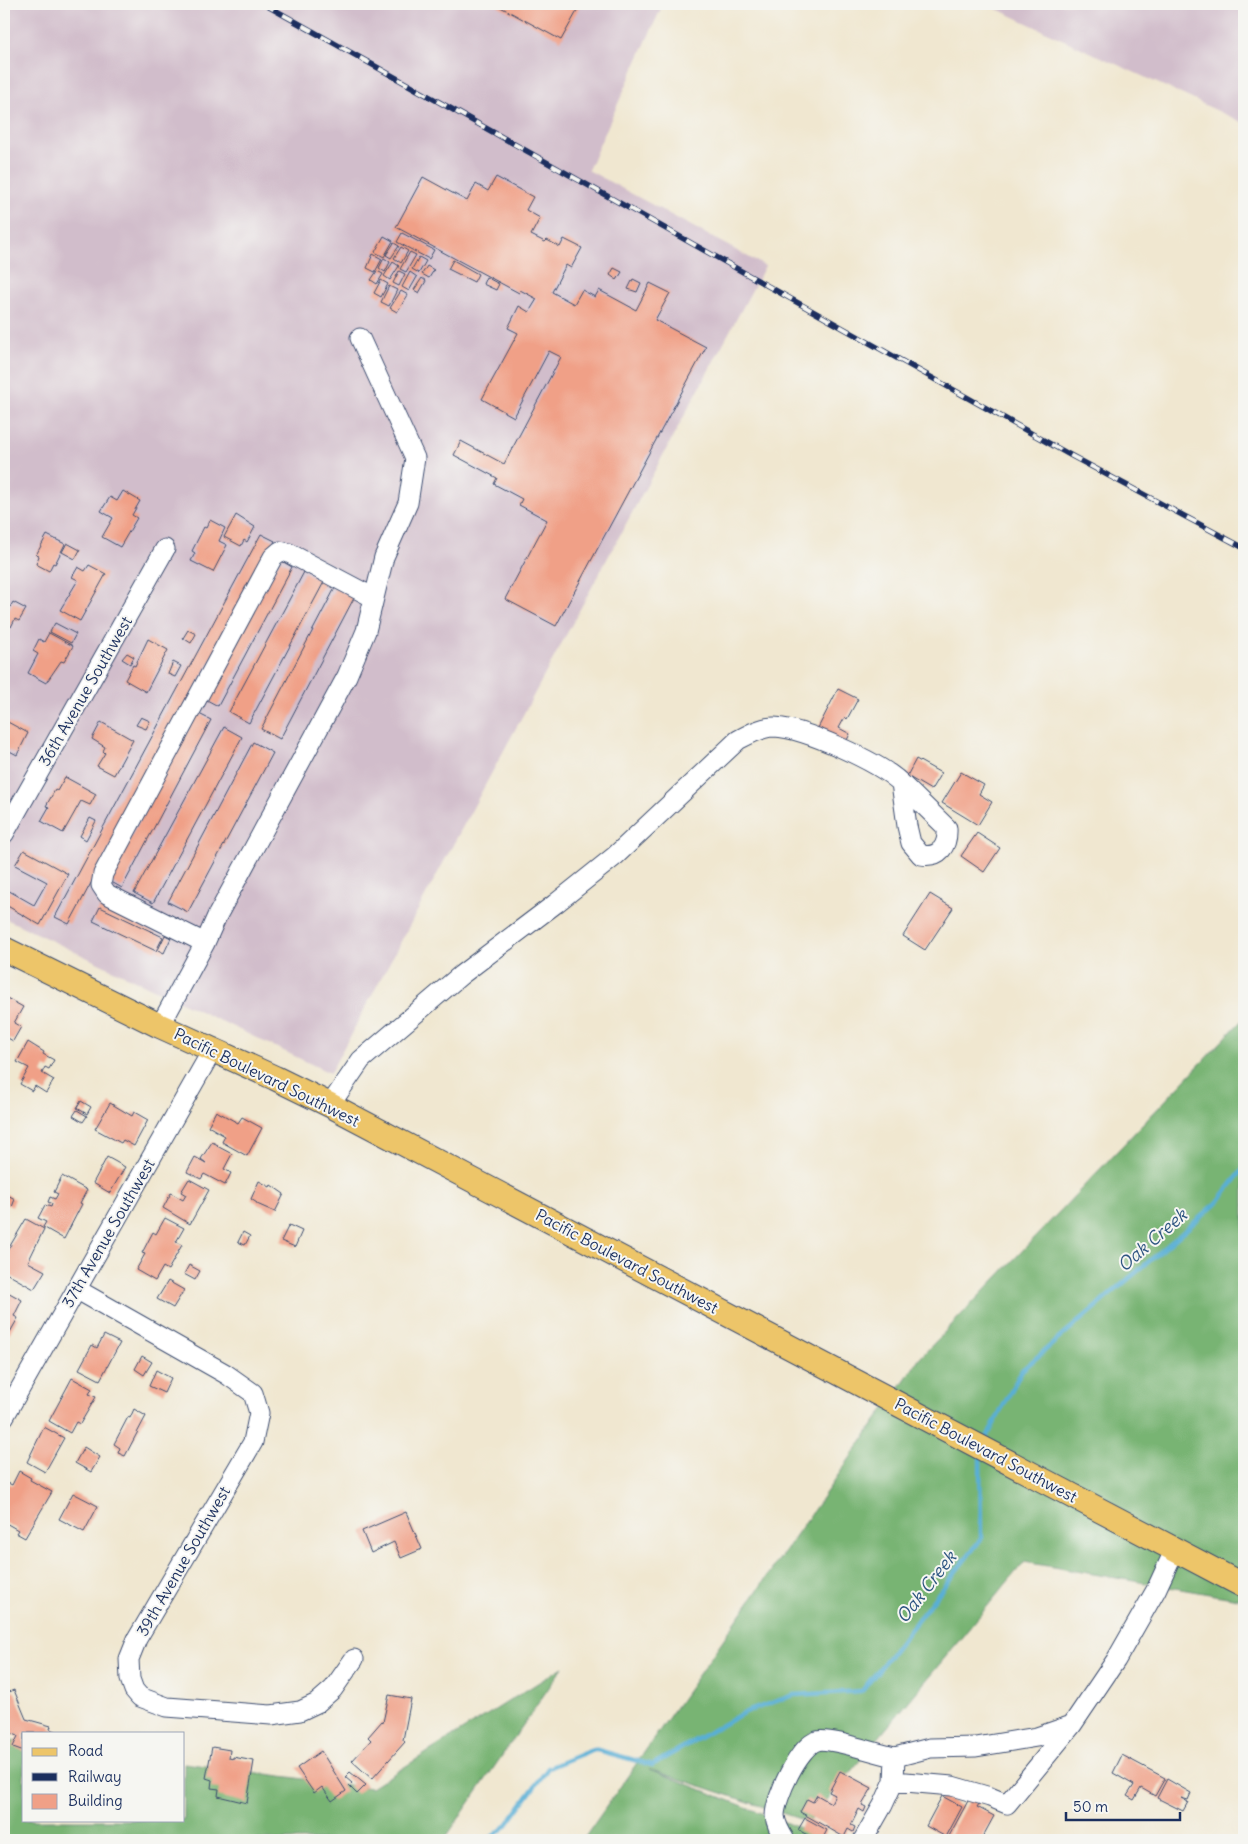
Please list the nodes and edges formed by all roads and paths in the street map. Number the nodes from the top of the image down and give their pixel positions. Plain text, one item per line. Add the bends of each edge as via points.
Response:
1 (360, 338) dead end
2 (165, 549) dead end
3 (374, 598) junction
4 (901, 783) dead end
5 (4, 834) edge
6 (205, 942) junction
7 (4, 949) edge
8 (160, 1026) junction
9 (213, 1049) junction
10 (330, 1105) junction
11 (76, 1290) junction
12 (4, 1416) edge
13 (1175, 1549) junction
14 (1244, 1586) edge
15 (354, 1659) dead end
16 (1072, 1725) junction
17 (895, 1757) junction
18 (894, 1781) junction
19 (785, 1840) edge
20 (863, 1840) edge

1 - 3 street via 415,458 408,503 384,557
2 - 5 street, 36th Avenue Southwest
3 - 6 street via 366,631 347,676
3 - 6 street via 289,553 280,551 273,557 103,874 101,885 107,894
4 - 10 street via 876,765 807,734 772,727 738,740 615,856 461,975 361,1060
6 - 8 street
7 - 8 main road, Pacific Boulevard Southwest
8 - 9 main road, Pacific Boulevard Southwest
9 - 10 main road, Pacific Boulevard Southwest
9 - 11 street, 37th Avenue Southwest
10 - 13 main road, Pacific Boulevard Southwest
11 - 12 street, 37th Avenue Southwest
11 - 15 street, 39th Avenue Southwest via 226,1374 252,1393 259,1413 253,1442 137,1639 129,1659 134,1690 140,1697 167,1707 271,1715 290,1713 317,1703 333,1689
13 - 14 main road, Pacific Boulevard Southwest
13 - 16 street via 1116,1660
16 - 17 street via 1037,1737 976,1747 930,1748
16 - 18 street via 1007,1804 952,1786
17 - 18 street
17 - 19 street via 834,1741 816,1741 806,1748 787,1777 775,1814 778,1830
18 - 20 street

